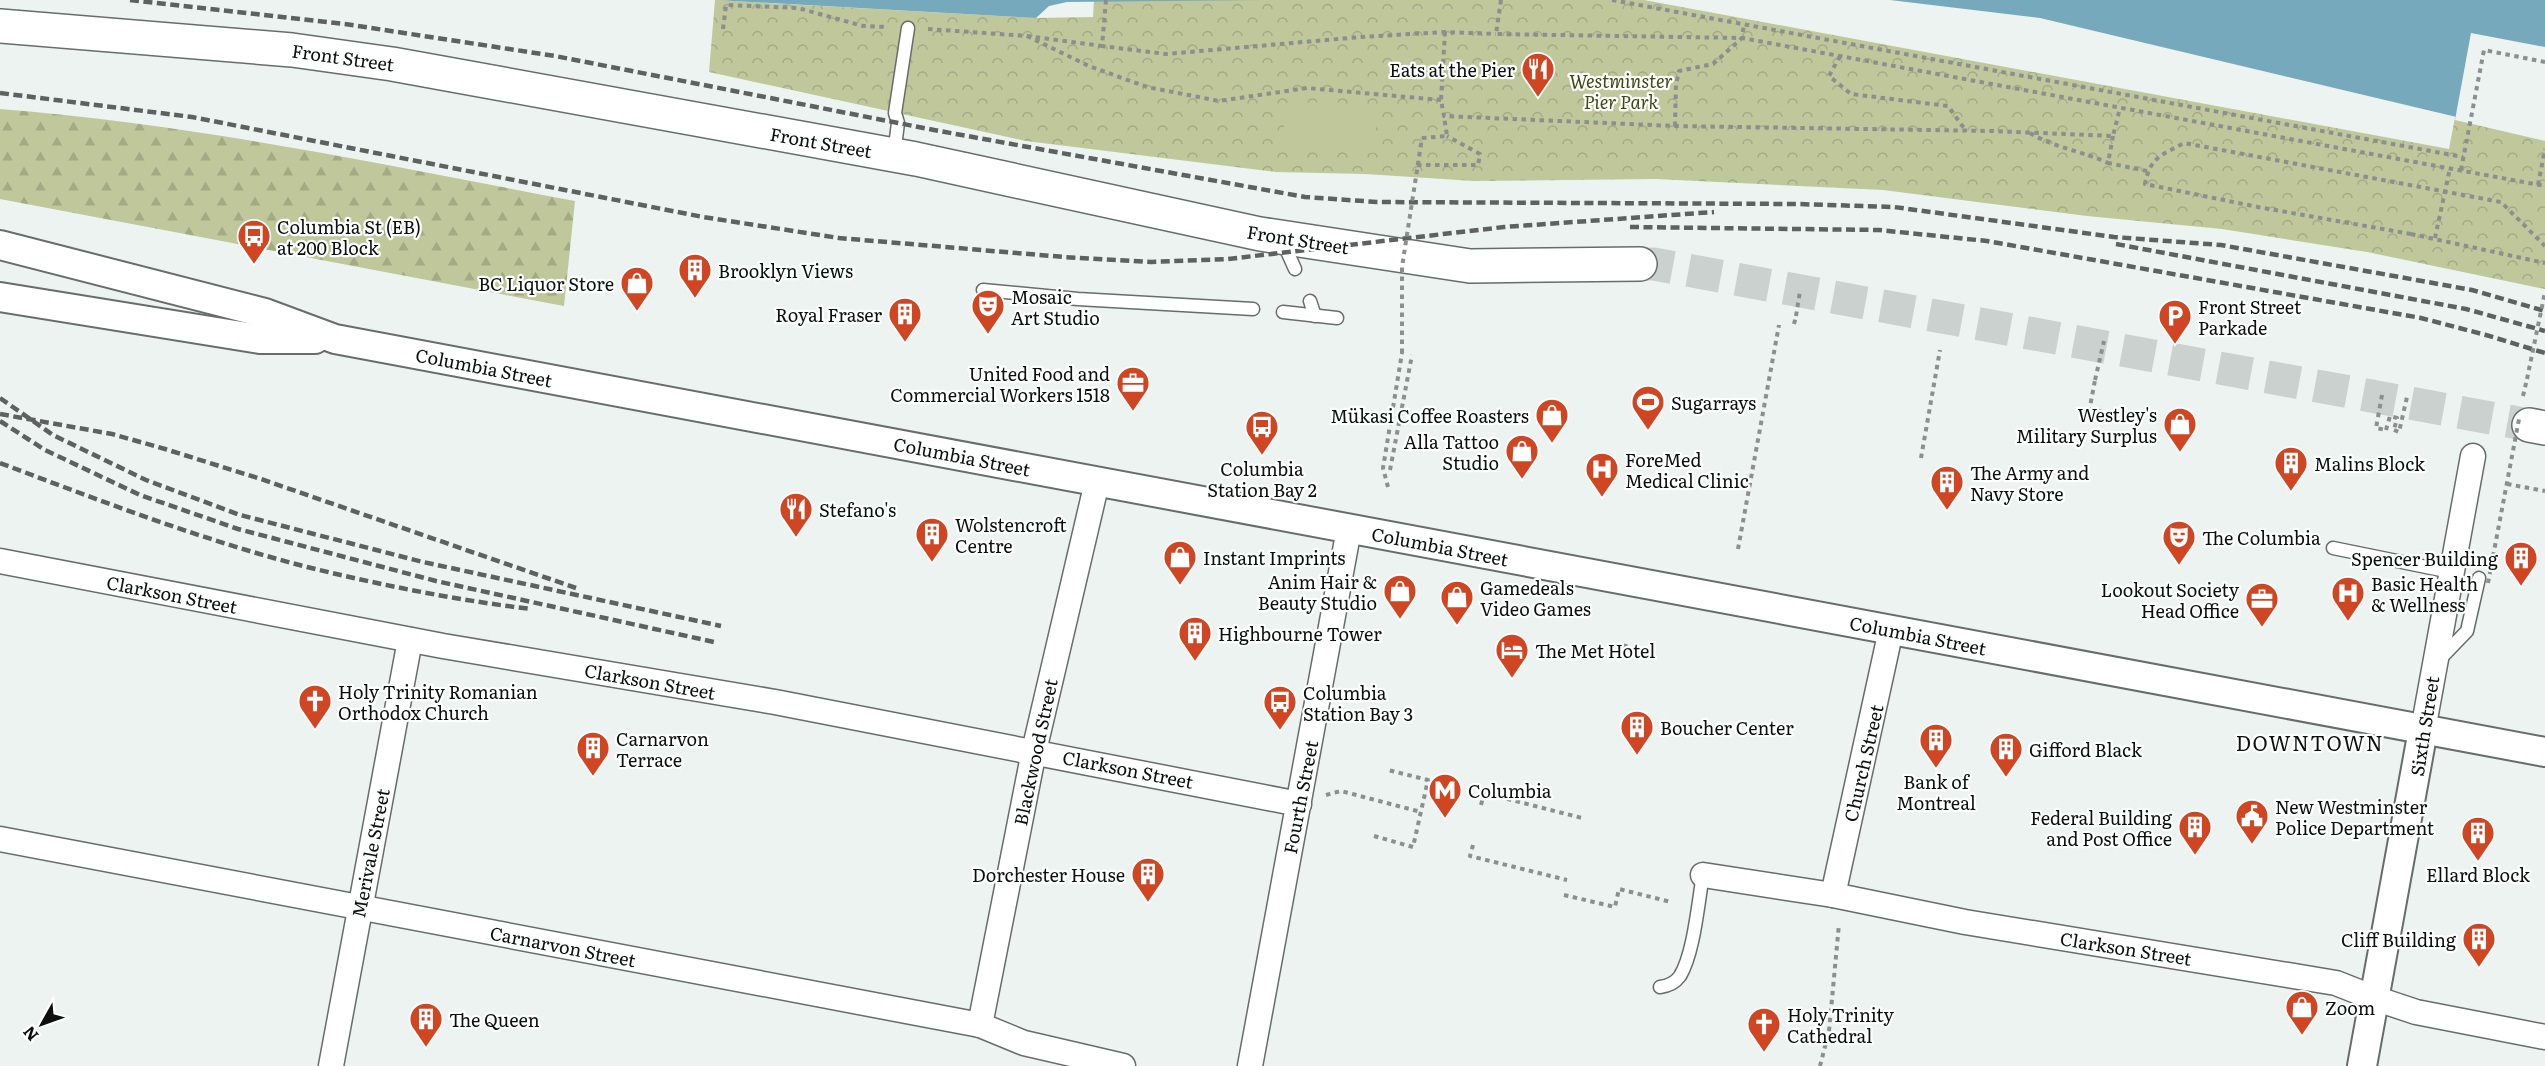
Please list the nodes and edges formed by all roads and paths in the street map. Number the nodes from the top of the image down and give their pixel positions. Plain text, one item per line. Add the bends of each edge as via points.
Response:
1 (1106, 0) edge
2 (1501, 0) edge
3 (1612, 0) edge
4 (1744, 24) junction
5 (0, 26) edge
6 (909, 28) dead end
7 (1445, 32) junction
8 (1496, 34) junction
9 (1027, 36) dead end
10 (1742, 38) junction
11 (1840, 56) junction
12 (2545, 62) edge
13 (1441, 99) junction
14 (2120, 108) junction
15 (1443, 116) junction
16 (1675, 126) junction
17 (1966, 132) junction
18 (2029, 133) junction
19 (1447, 136) junction
20 (2113, 136) junction
21 (2545, 149) edge
22 (894, 155) junction
23 (2463, 157) junction
24 (2108, 163) junction
25 (1417, 165) junction
26 (2450, 168) junction
27 (2461, 170) junction
28 (2147, 171) junction
29 (2538, 185) junction
30 (2545, 186) edge
31 (1281, 237) junction
32 (2435, 238) junction
33 (0, 245) edge
34 (2545, 246) edge
35 (2545, 263) edge
36 (1640, 264) tunnel mouth
37 (1295, 269) dead end
38 (983, 290) dead end
39 (1800, 291) dead end
40 (2545, 292) edge
41 (0, 297) edge
42 (1310, 301) dead end
43 (1253, 309) dead end
44 (1283, 312) dead end
45 (1315, 316) junction
46 (1337, 318) dead end
47 (1794, 324) dead end
48 (1779, 325) dead end
49 (335, 339) junction
50 (2104, 341) dead end
51 (1940, 350) dead end
52 (1412, 355) dead end
53 (2527, 379) dead end
54 (2382, 395) dead end
55 (2407, 397) dead end
56 (2103, 412) dead end
57 (2531, 424) edge
58 (2473, 456) dead end
59 (1921, 458) dead end
60 (1390, 470) dead end
61 (1097, 482) junction
62 (2507, 484) junction
63 (1388, 487) dead end
64 (2545, 491) edge
65 (1349, 529) junction
66 (2333, 548) dead end
67 (1738, 549) dead end
68 (0, 561) edge
69 (2451, 572) junction
70 (2484, 580) joint
71 (1891, 630) junction
72 (410, 640) junction
73 (2433, 666) junction
74 (2422, 729) junction
75 (1034, 751) junction
76 (2545, 752) edge
77 (1388, 770) dead end
78 (1362, 796) dead end
79 (1299, 804) junction
80 (1481, 805) dead end
81 (1421, 812) junction
82 (1582, 818) dead end
83 (1374, 836) dead end
84 (0, 839) edge
85 (1473, 845) dead end
86 (1703, 875) joint
87 (1567, 880) dead end
88 (1564, 895) dead end
89 (1833, 895) junction
90 (1671, 902) dead end
91 (360, 907) junction
92 (1838, 932) dead end
93 (1660, 987) dead end
94 (2374, 998) junction
95 (980, 1025) junction
96 (2545, 1037) edge
97 (331, 1066) edge
98 (1123, 1066) edge
99 (1250, 1066) edge
100 (1820, 1066) edge
101 (2362, 1066) edge

1 - 7 path via 1102,46 1166,54
2 - 8 path
3 - 4 path
4 - 10 path
4 - 23 path
5 - 22 main road, Front Street via 292,50 392,64
6 - 22 lane via 895,113 898,123
7 - 8 path
7 - 13 path
8 - 10 path
9 - 13 path via 1089,66 1147,87 1219,100 1307,88
10 - 11 path
10 - 16 path via 1713,64 1678,71
11 - 14 path
11 - 17 path via 1829,76 1851,94 1948,106
12 - 23 path via 2484,50
13 - 15 path
14 - 20 path
14 - 26 path
15 - 16 path
15 - 19 path
16 - 17 path
17 - 18 path
18 - 20 path
18 - 24 path via 2046,143
19 - 25 path, bridge via 1422,138
19 - 25 path via 1480,154 1478,165
20 - 24 path
21 - 29 path
22 - 31 main road, Front Street
23 - 27 path
24 - 28 path
25 - 63 path, bridge via 1402,267 1402,353 1383,468
26 - 27 path
26 - 32 path
27 - 29 path
28 - 32 path, bridge via 2145,184
28 - 34 path, bridge via 2152,161 2184,143 2500,202
29 - 30 path
31 - 36 main road, Front Street via 1470,266
31 - 37 lane
32 - 35 path
33 - 49 street, Columbia Street via 265,313
38 - 43 lane
39 - 47 path
40 - 53 path, bridge
41 - 49 street, Columbia Street via 260,339
42 - 45 lane
44 - 45 lane
45 - 46 lane
48 - 67 path
49 - 61 street, Columbia Street
50 - 56 path, bridge via 2089,410
51 - 59 path
52 - 60 path
54 - 55 path, bridge via 2376,428 2386,430 2390,416 2397,418 2394,430 2399,432
57 - 62 path, bridge
58 - 69 street, Sixth Street
61 - 65 street, Columbia Street
61 - 75 street, Blackwood Street
62 - 64 path
62 - 70 path, bridge
65 - 71 street, Columbia Street
65 - 79 street, Fourth Street
66 - 69 lane
68 - 72 street, Clarkson Street
69 - 73 street, Sixth Street
70 - 73 lane via 2467,632
71 - 74 street, Columbia Street
71 - 89 street, Church Street
72 - 75 street, Clarkson Street via 776,702
72 - 91 street, Merivale Street
73 - 74 street, Sixth Street
74 - 76 street, Columbia Street
74 - 94 street, Sixth Street
75 - 79 street, Clarkson Street
75 - 95 street, Blackwood Street
77 - 81 path via 1428,780
78 - 81 path
79 - 99 street, Fourth Street
80 - 82 path via 1484,793
81 - 83 path via 1413,847
84 - 91 street, Carnarvon Street
85 - 87 path via 1470,856
86 - 89 street, Clarkson Street
86 - 93 lane via 1688,957 1679,978
88 - 90 path via 1614,907 1619,890
89 - 94 street, Clarkson Street via 1965,922 2337,983
91 - 95 street, Carnarvon Street
91 - 97 street, Merivale Street
92 - 100 path via 1829,1030
94 - 96 street, Clarkson Street via 2416,1012
94 - 101 street, Sixth Street
95 - 98 street, Carnarvon Street via 1024,1043

